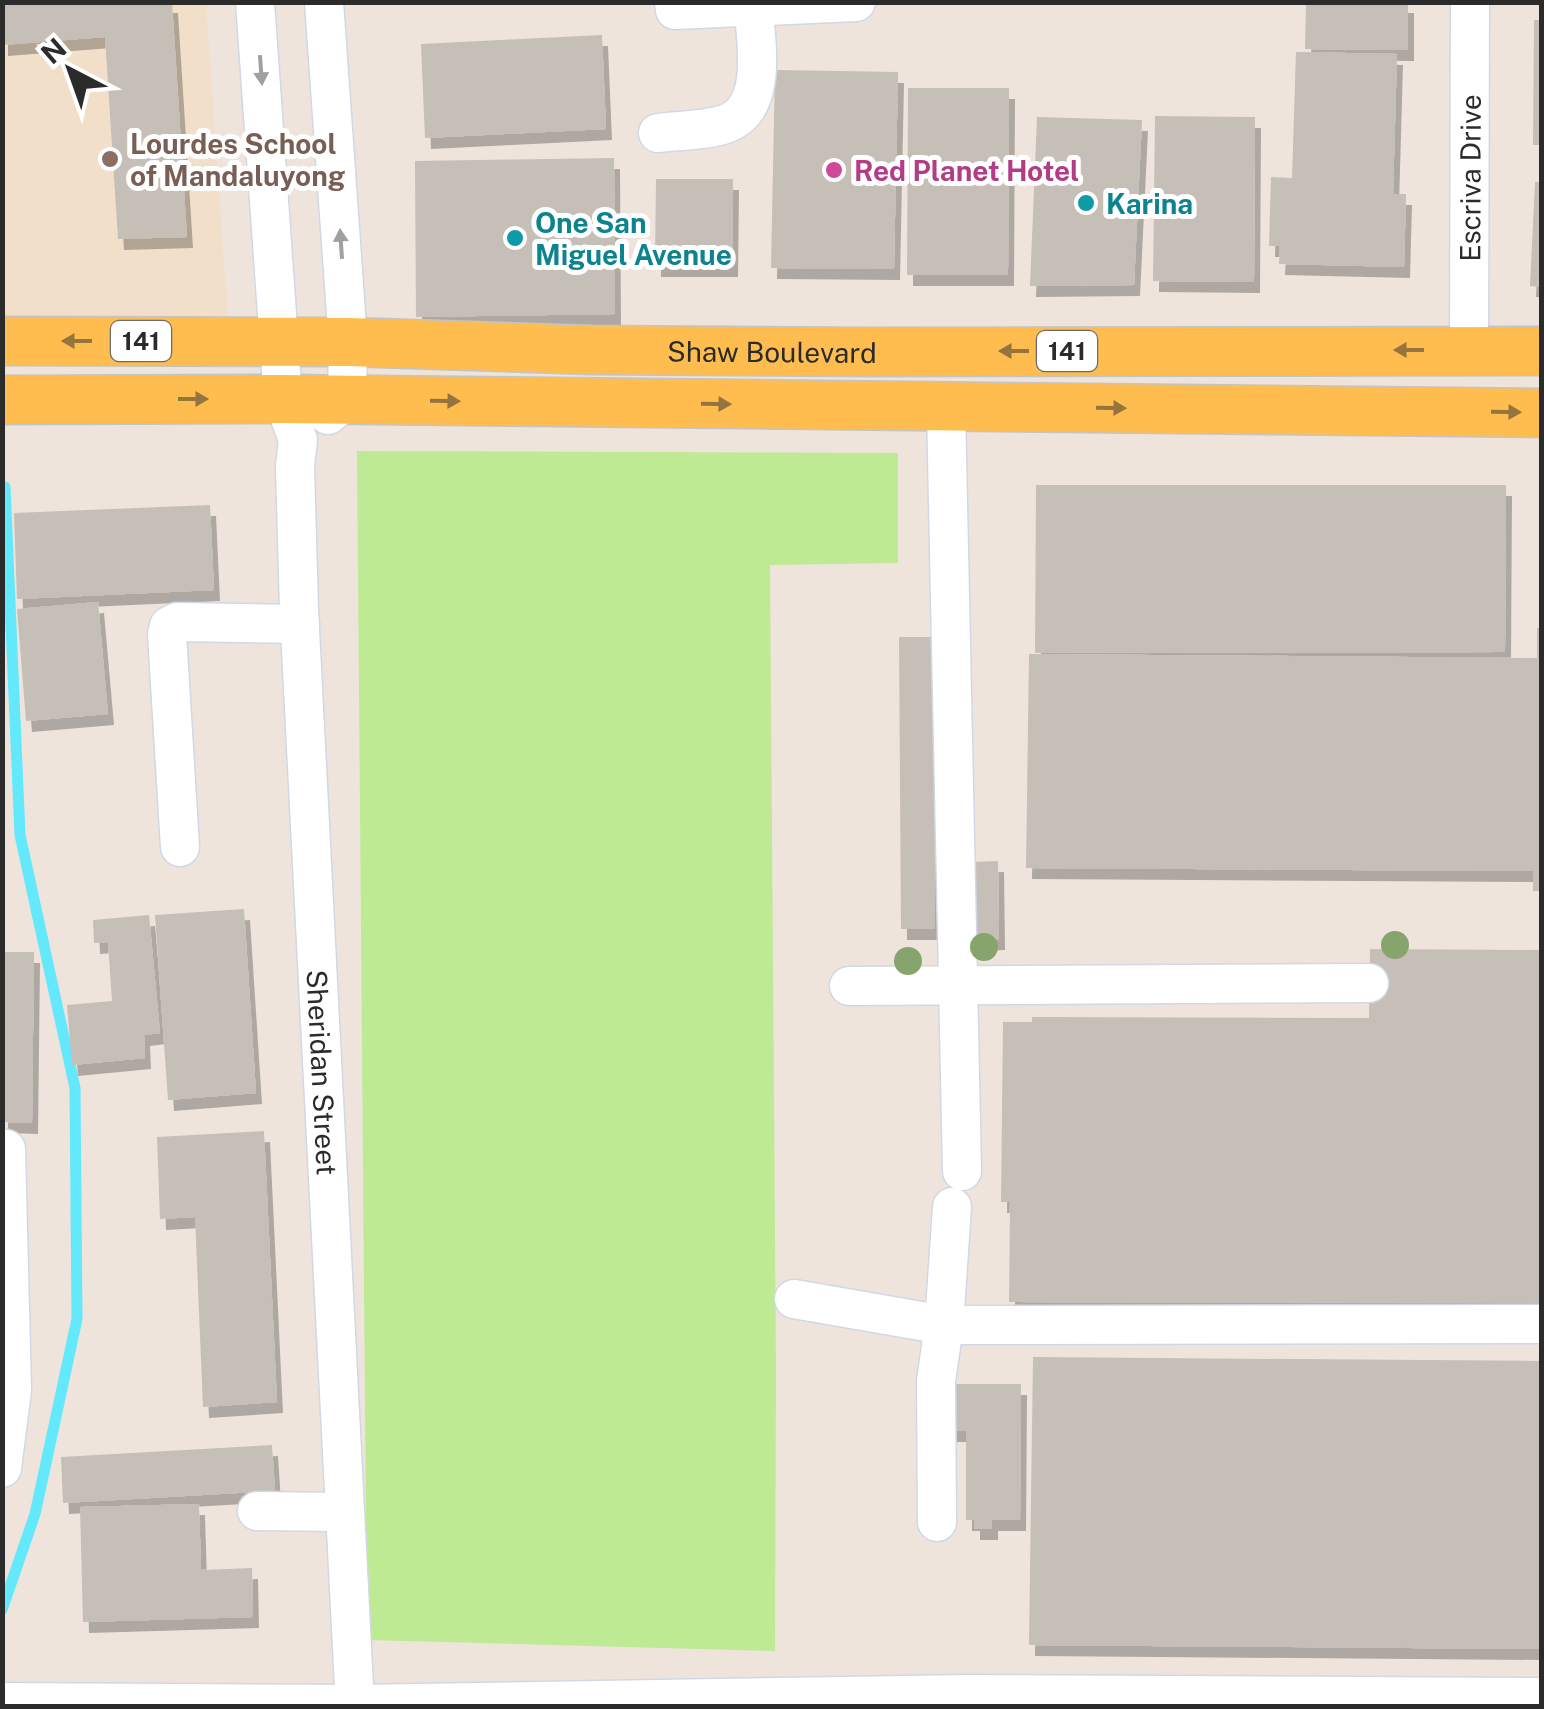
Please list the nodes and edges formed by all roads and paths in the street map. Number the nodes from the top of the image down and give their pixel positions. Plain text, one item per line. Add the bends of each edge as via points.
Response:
1 (256, 2) edge
2 (324, 2) edge
3 (674, 2) edge
4 (856, 2) edge
5 (1470, 2) edge
6 (754, 7) junction
7 (658, 133) dead end
8 (2, 341) edge
9 (280, 342) junction
10 (348, 342) junction
11 (1469, 350) junction
12 (1542, 350) edge
13 (2, 400) edge
14 (347, 400) junction
15 (946, 406) junction
16 (1542, 413) edge
17 (290, 420) junction
18 (300, 624) junction
19 (180, 847) dead end
20 (1369, 983) dead end
21 (849, 986) dead end
22 (958, 986) junction
23 (6, 1150) dead end
24 (962, 1171) dead end
25 (952, 1207) dead end
26 (794, 1299) dead end
27 (1542, 1324) edge
28 (944, 1325) junction
29 (2, 1468) edge
30 (256, 1511) dead end
31 (344, 1512) junction
32 (937, 1522) dead end
33 (1542, 1696) edge
34 (1060, 1700) edge
35 (2, 1702) edge
36 (612, 1703) edge
37 (354, 1705) edge

1 -> 9 street, Sheridan Street
10 -> 2 street
3 - 6 street via 674,10
4 - 6 street
5 - 11 street, Escriva Drive
6 - 7 street via 750,104 725,124
9 -> 8 main road, Shaw Boulevard / 141
9 - 10 main road, Shaw Boulevard / 141
9 - 17 street, Sheridan Street
11 -> 10 main road, Shaw Boulevard / 141 via 592,350
10 - 14 street
11 - 12 main road, Shaw Boulevard / 141
13 -> 17 main road, Shaw Boulevard / 141
14 -> 15 main road, Shaw Boulevard / 141
14 - 17 main road, Shaw Boulevard / 141
15 -> 16 main road, Shaw Boulevard / 141
15 - 22 street
17 - 18 street, Sheridan Street
18 - 19 street via 169,626
18 - 31 street, Sheridan Street
20 - 22 street
21 - 22 street
22 - 24 street
23 - 29 street via 12,1390
25 - 28 street
26 - 28 street
27 - 28 street
28 - 32 street via 936,1381
30 - 31 street
31 - 37 street, Sheridan Street
33 - 34 street
34 - 36 street
35 - 37 street
36 - 37 street

